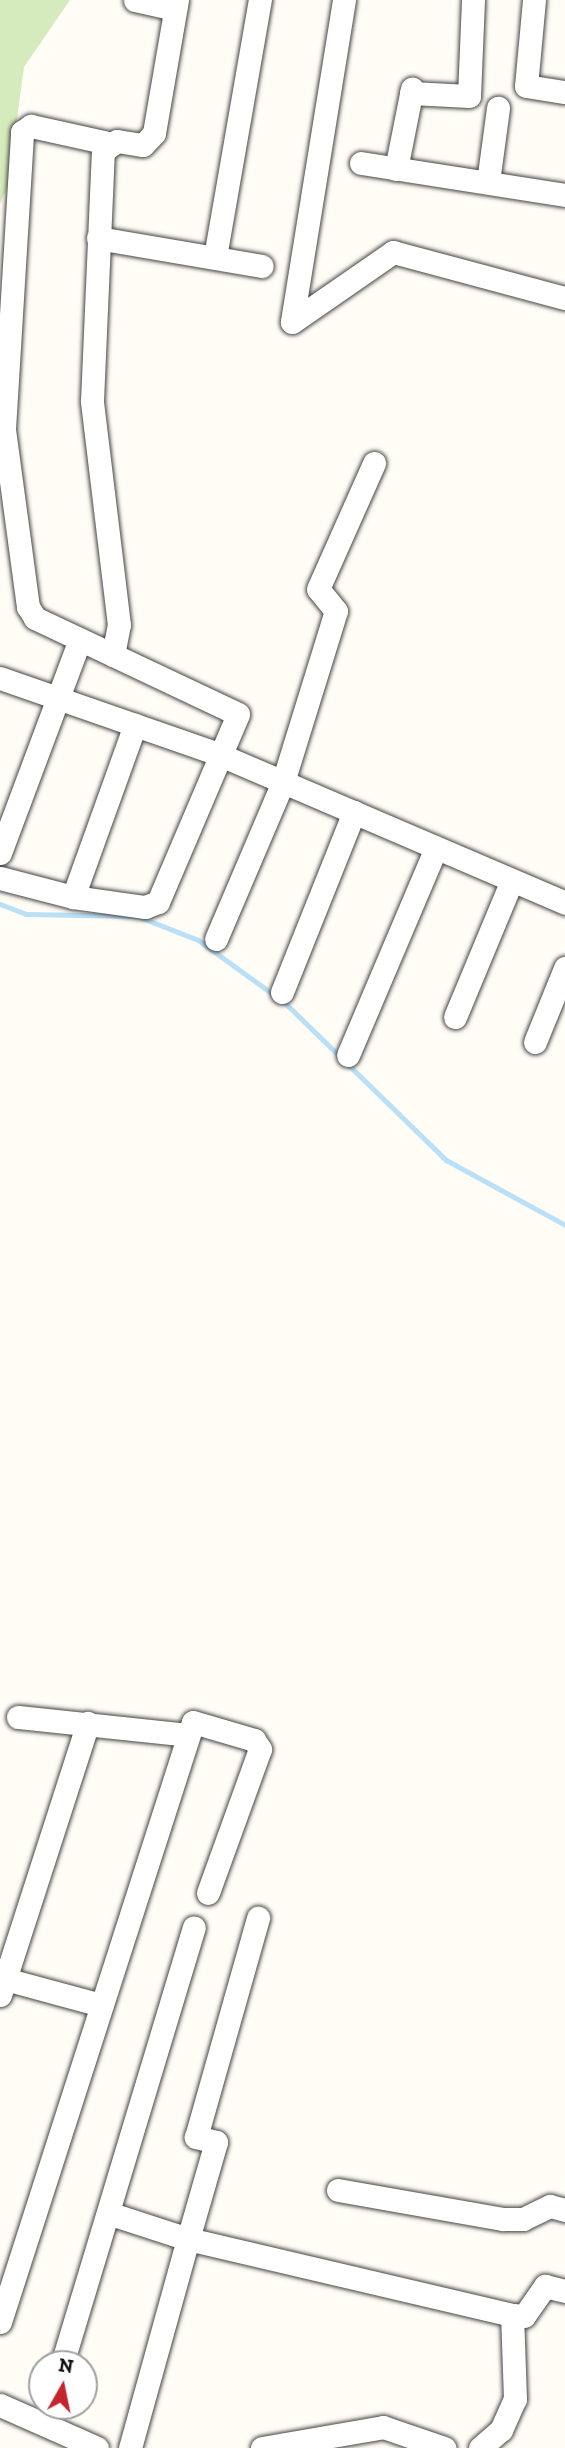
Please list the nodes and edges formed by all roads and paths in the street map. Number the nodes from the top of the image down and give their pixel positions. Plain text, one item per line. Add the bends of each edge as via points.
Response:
1 (135, 0) edge
2 (260, 0) edge
3 (344, 0) edge
4 (473, 0) edge
5 (534, 0) edge
6 (176, 4) edge
7 (565, 92) edge
8 (498, 108) dead end
9 (108, 144) junction
10 (361, 163) dead end
11 (396, 169) junction
12 (488, 182) junction
13 (565, 195) edge
14 (98, 237) junction
15 (215, 257) junction
16 (7, 258) edge
17 (262, 266) dead end
18 (565, 298) edge
19 (2, 429) edge
20 (374, 463) dead end
21 (80, 639) junction
22 (113, 655) junction
23 (0, 678) edge
24 (58, 698) junction
25 (135, 725) junction
26 (218, 754) junction
27 (283, 782) junction
28 (354, 812) junction
29 (436, 848) junction
30 (0, 853) edge
31 (0, 878) edge
32 (512, 880) junction
33 (73, 897) junction
34 (565, 903) edge
35 (216, 939) dead end
36 (565, 968) edge
37 (282, 992) dead end
38 (557, 1009) edge
39 (455, 1017) dead end
40 (535, 1042) dead end
41 (348, 1055) dead end
42 (18, 1717) dead end
43 (88, 1723) junction
44 (188, 1735) junction
45 (208, 1893) dead end
46 (258, 1918) dead end
47 (194, 1928) dead end
48 (3, 1987) edge
49 (102, 2005) junction
50 (338, 2190) dead end
51 (565, 2210) edge
52 (108, 2213) junction
53 (188, 2239) junction
54 (565, 2291) edge
55 (512, 2315) junction
56 (0, 2322) edge
57 (66, 2350) edge
58 (0, 2405) edge
59 (28, 2411) edge
60 (55, 2420) edge
61 (341, 2440) edge
62 (97, 2448) edge
63 (130, 2448) edge
64 (262, 2448) edge
65 (444, 2448) edge
66 (480, 2448) edge

1 - 6 street
2 - 15 street
3 - 18 street via 292,322 393,252
4 - 11 street via 468,96 412,91
5 - 7 street via 526,86
6 - 9 street via 154,133 143,145
8 - 12 street
9 - 14 street
9 - 16 street via 31,126 22,132
10 - 11 street
11 - 12 street
12 - 13 street
14 - 15 street
14 - 22 street via 92,401 119,625
15 - 17 street
16 - 19 street
19 - 21 street via 28,607 34,618
20 - 27 street via 318,589 336,611
21 - 22 street
21 - 24 street
22 - 26 street via 238,714
23 - 24 street
24 - 25 street
24 - 30 street
25 - 26 street
25 - 33 street
26 - 27 street
26 - 33 street via 158,902 145,906
27 - 28 street
27 - 35 street
28 - 29 street
28 - 37 street
29 - 32 street
29 - 41 street
31 - 33 street
32 - 34 street
32 - 39 street
36 - 38 street
38 - 40 street
42 - 43 street
43 - 44 street
43 - 48 street
44 - 45 street via 193,1722 254,1740 260,1749
44 - 49 street
46 - 53 street via 196,2137 216,2143
47 - 52 street
48 - 49 street
49 - 56 street
50 - 51 street via 503,2219 523,2219 550,2206
52 - 53 street
52 - 57 street
53 - 55 street
53 - 63 street
54 - 55 street via 545,2286 524,2316
55 - 66 street via 516,2399 501,2430
58 - 59 street
60 - 62 street
61 - 64 street
61 - 65 street via 403,2430

